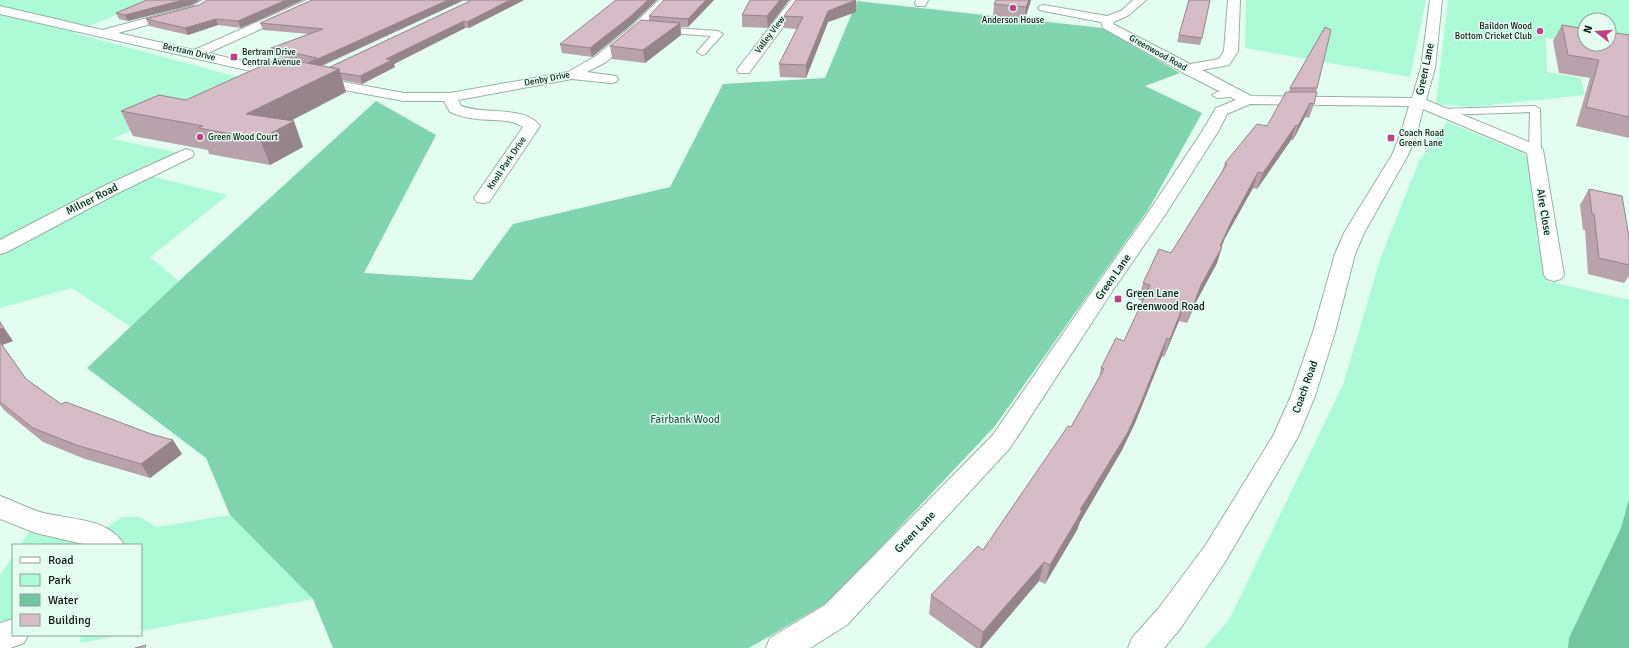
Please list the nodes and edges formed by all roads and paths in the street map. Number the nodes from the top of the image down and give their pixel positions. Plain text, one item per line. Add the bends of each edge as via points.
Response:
1 (212, 0) edge
2 (316, 0) edge
3 (665, 0) edge
4 (1140, 0) edge
5 (1234, 0) edge
6 (1436, 0) edge
7 (1045, 4) edge
8 (796, 6) edge
9 (0, 10) edge
10 (1040, 20) dead end
11 (1108, 20) junction
12 (637, 28) junction
13 (104, 33) junction
14 (702, 52) dead end
15 (196, 54) junction
16 (328, 69) edge
17 (1187, 69) junction
18 (744, 70) dead end
19 (572, 75) junction
20 (307, 79) junction
21 (611, 79) dead end
22 (1217, 95) dead end
23 (450, 96) junction
24 (1243, 97) junction
25 (1418, 102) junction
26 (1442, 112) junction
27 (1535, 150) junction
28 (186, 154) dead end
29 (483, 198) dead end
30 (0, 248) edge
31 (1554, 275) dead end
32 (0, 507) edge
33 (108, 544) edge
34 (12, 633) edge
35 (0, 637) edge
36 (782, 648) edge
37 (1144, 648) edge

1 - 13 street via 197,8
2 - 15 street
3 - 12 street, Denby Drive
4 - 11 street via 1125,13
5 - 17 street via 1231,51 1224,62
6 - 25 street, Green Lane via 1428,68
7 - 10 street
7 - 11 street
8 - 18 street, Valley View
9 - 13 street, Bertram Drive
11 - 17 street, Greenwood Road via 1107,25
12 - 14 lane via 718,34
12 - 19 street, Denby Drive via 601,59
13 - 15 street, Bertram Drive
15 - 20 street, Bertram Drive
16 - 20 street
17 - 24 street, Greenwood Road
19 - 21 street
19 - 23 street, Denby Drive
20 - 23 street, Bertram Drive via 404,97
22 - 24 lane
23 - 29 street, Knoll Park Drive via 455,109 470,114 524,119 532,126
24 - 25 street, Green Lane
24 - 36 street, Green Lane via 1221,111 1156,215 1001,442 836,614
25 - 26 street
25 - 37 street, Coach Road via 1400,155 1354,233 1345,254 1324,332 1303,396 1285,437 1215,554 1169,619
26 - 27 street
26 - 27 lane via 1535,109
27 - 31 street, Aire Close
28 - 30 street, Milner Road via 112,189
32 - 33 street via 36,522 95,535
34 - 35 street

